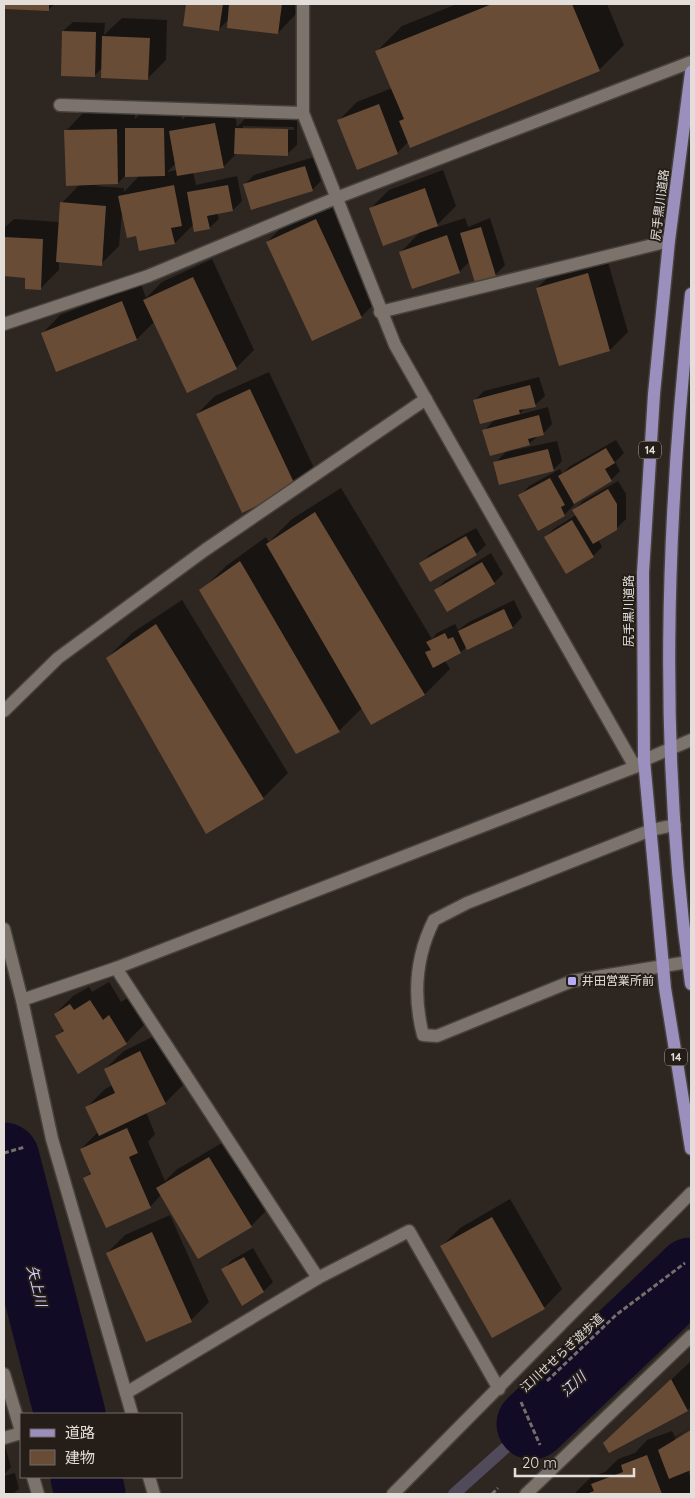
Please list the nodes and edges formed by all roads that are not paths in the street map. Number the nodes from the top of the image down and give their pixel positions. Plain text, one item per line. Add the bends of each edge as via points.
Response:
1 (304, 4) edge
2 (691, 62) edge
3 (691, 72) edge
4 (60, 105) dead end
5 (304, 113) junction
6 (336, 198) junction
7 (668, 241) junction
8 (691, 294) edge
9 (380, 312) junction
10 (4, 324) edge
11 (426, 399) junction
12 (4, 711) edge
13 (691, 740) edge
14 (671, 749) junction
15 (639, 764) junction
16 (675, 825) junction
17 (651, 830) junction
18 (4, 929) edge
19 (688, 962) junction
20 (663, 966) junction
21 (116, 968) junction
22 (691, 984) edge
23 (22, 1000) junction
24 (691, 1149) edge
25 (691, 1193) edge
26 (318, 1278) junction
27 (691, 1336) edge
28 (4, 1374) edge
29 (499, 1390) junction
30 (126, 1393) junction
31 (132, 1413) edge
32 (20, 1429) edge
33 (20, 1432) edge
34 (4, 1438) edge
35 (33, 1478) edge
36 (149, 1478) edge
37 (38, 1494) edge
38 (154, 1494) edge
39 (393, 1494) edge
40 (526, 1494) edge

1 - 5 street
2 - 6 street
3 - 7 main road, 尻手黒川道路 / 14
4 - 5 street
5 - 6 street
6 - 9 street
6 - 10 street via 148,276
7 - 9 street
7 - 15 main road, 尻手黒川道路 / 14 via 643,573
8 - 14 main road, 14 via 679,403 669,571
9 - 11 street via 395,346
11 - 12 street via 205,550 58,658
11 - 15 street
13 - 14 street
14 - 15 street
14 - 16 main road, 14
15 - 17 main road, 尻手黒川道路 / 14
15 - 21 street
16 - 17 street
16 - 19 main road, 14
17 - 20 main road, 尻手黒川道路 / 14
17 - 20 street via 467,903 434,920 420,956 417,1002 423,1035 438,1036 572,981
18 - 23 street
19 - 20 street
19 - 22 main road, 14
20 - 24 main road, 尻手黒川道路 / 14
21 - 23 street
21 - 26 street
23 - 30 street via 52,1139
25 - 29 street
26 - 29 street via 409,1231
26 - 30 street
27 - 40 street
28 - 32 street
29 - 39 street
30 - 31 street
33 - 34 street
35 - 37 street
36 - 38 street

